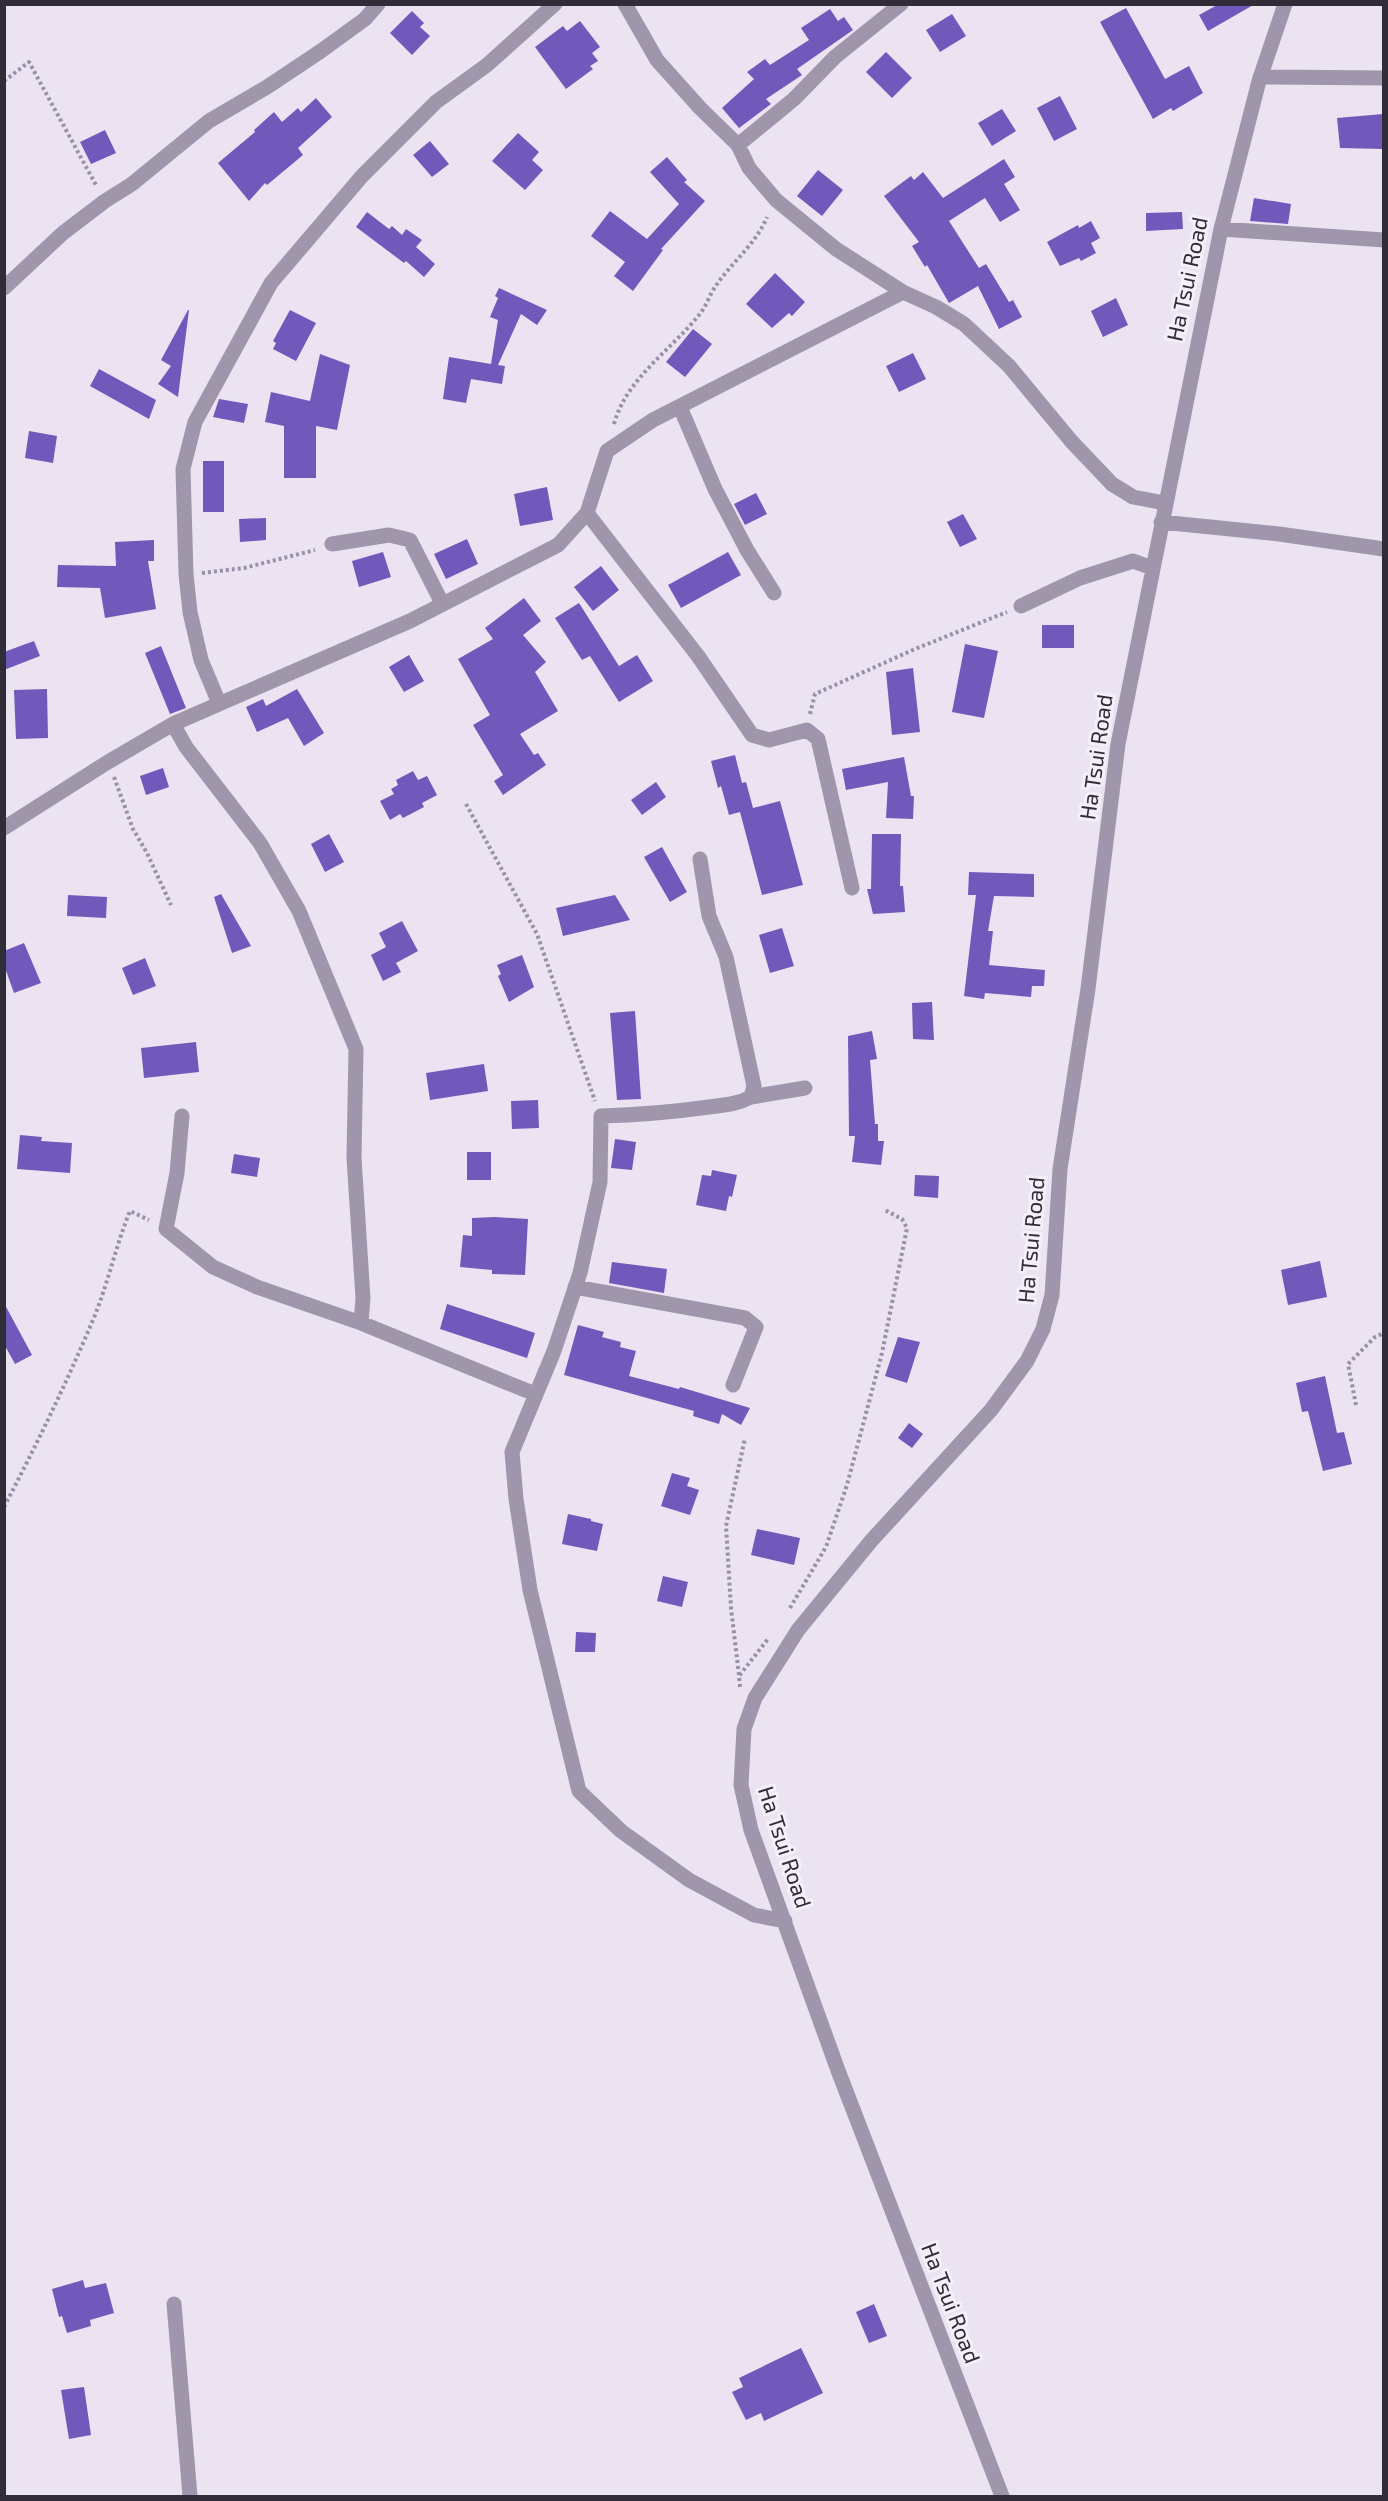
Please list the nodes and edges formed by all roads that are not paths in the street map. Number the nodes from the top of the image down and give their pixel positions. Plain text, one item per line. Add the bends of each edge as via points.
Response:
1 (378, 4) edge
2 (555, 4) edge
3 (625, 4) edge
4 (901, 4) edge
5 (1285, 4) edge
6 (1260, 77) junction
7 (1383, 78) edge
8 (738, 145) junction
9 (1221, 229) junction
10 (1383, 240) edge
11 (4, 288) edge
12 (903, 292) junction
13 (680, 407) junction
14 (1165, 503) junction
15 (587, 513) junction
16 (1161, 522) junction
17 (332, 544) road end
18 (1383, 549) edge
19 (1152, 568) junction
20 (774, 593) dead end
21 (442, 603) junction
22 (1021, 606) road end
23 (219, 703) junction
24 (173, 724) junction
25 (4, 828) edge
26 (700, 859) dead end
27 (852, 888) dead end
28 (806, 1088) dead end
29 (750, 1097) junction
30 (182, 1116) dead end
31 (575, 1287) junction
32 (361, 1323) junction
33 (733, 1385) dead end
34 (535, 1394) junction
35 (785, 1921) junction
36 (174, 2304) dead end
37 (190, 2496) edge
38 (1002, 2496) edge

1 - 11 street via 365,19 321,51 209,121 132,184 63,233
2 - 23 street via 487,65 436,102 362,176 271,283 195,422 183,469 186,574 201,660
3 - 8 street via 657,60
4 - 8 street via 835,57 794,99
5 - 6 street, Ha Tsui Road
6 - 7 street
6 - 9 street, Ha Tsui Road
8 - 12 street via 749,168 776,200 836,249
9 - 10 street
9 - 14 street, Ha Tsui Road
12 - 13 street
12 - 14 street via 964,324 1009,366 1112,484 1133,497
13 - 15 street via 607,451
13 - 20 street via 716,489
14 - 16 street, Ha Tsui Road
15 - 21 street via 558,545
15 - 27 street via 698,656 753,735 770,740 807,729 818,739
16 - 18 street
16 - 19 street, Ha Tsui Road
17 - 21 street via 389,535 410,540
19 - 22 street via 1132,561 1080,578
19 - 35 street, Ha Tsui Road via 1118,744 1088,989 1060,1169 1052,1295 1043,1329 1027,1361 992,1410 871,1541 798,1630 755,1698 744,1729 741,1785 752,1830
21 - 23 street via 410,621
23 - 24 street
24 - 25 street
24 - 32 street via 186,747 260,843 299,911 356,1049 354,1158 363,1298
26 - 29 street via 709,916 726,957 754,1086
28 - 29 street
29 - 31 street via 742,1102 704,1108 601,1116 600,1182
30 - 32 street via 177,1173 166,1229 213,1267 257,1287
31 - 33 street via 745,1318 756,1327
31 - 34 street
32 - 34 street
34 - 35 street via 512,1452 516,1499 530,1590 579,1791 621,1831 689,1880 754,1915
35 - 38 street, Ha Tsui Road via 839,2073
36 - 37 street

